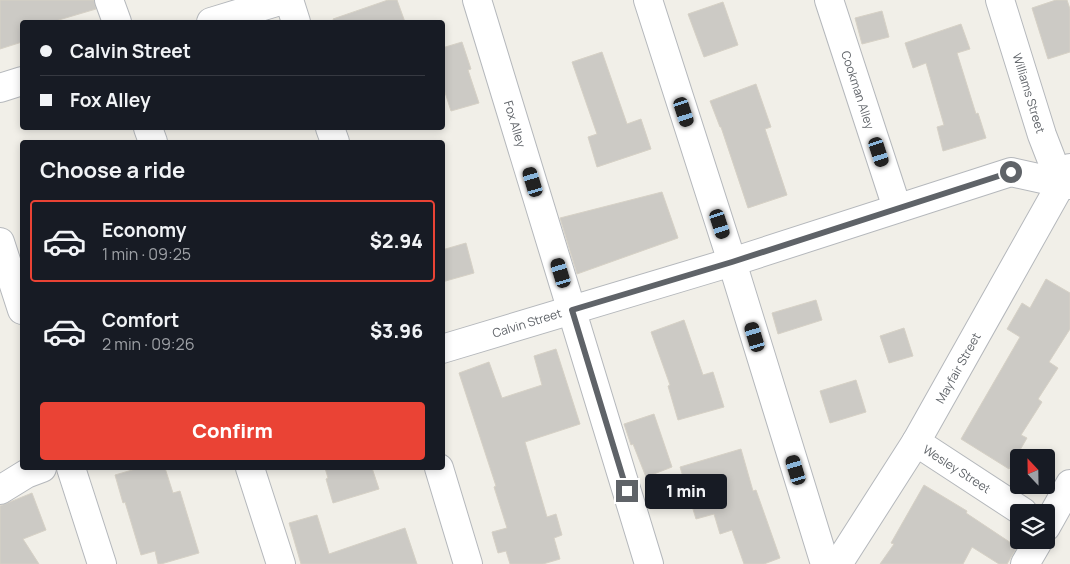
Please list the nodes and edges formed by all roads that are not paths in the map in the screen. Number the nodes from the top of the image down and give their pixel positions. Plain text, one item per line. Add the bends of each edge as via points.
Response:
1 (109, 0) edge
2 (283, 0) edge
3 (289, 0) edge
4 (477, 0) edge
5 (648, 0) edge
6 (829, 0) edge
7 (1000, 0) edge
8 (116, 20) edge
9 (218, 20) edge
10 (295, 20) edge
11 (20, 82) edge
12 (0, 88) edge
13 (1067, 179) edge
14 (897, 208) junction
15 (0, 242) edge
16 (732, 262) junction
17 (7, 286) edge
18 (20, 307) edge
19 (572, 310) junction
20 (445, 348) edge
21 (916, 442) junction
22 (37, 470) edge
23 (72, 470) edge
24 (251, 470) edge
25 (440, 470) edge
26 (1070, 484) edge
27 (0, 490) edge
28 (1011, 504) edge
29 (1055, 512) edge
30 (1055, 530) edge
31 (1070, 532) edge
32 (1034, 549) edge
33 (102, 564) edge
34 (281, 564) edge
35 (468, 564) edge
36 (650, 564) edge
37 (825, 564) edge
38 (838, 564) edge
39 (1025, 564) edge

1 - 8 street
2 - 9 street
3 - 10 street
4 - 19 street, Fox Alley
5 - 16 street
6 - 14 street, Cookman Alley
7 - 13 street, Williams Street via 1042,135
11 - 12 street
13 - 14 street, Calvin Street via 1011,172
13 - 21 street, Mayfair Street
14 - 16 street, Calvin Street
15 - 17 street
16 - 19 street, Calvin Street
16 - 37 street
17 - 18 street
19 - 20 street, Calvin Street
19 - 36 street, Fox Alley
21 - 28 street, Wesley Street
21 - 38 street, Mayfair Street
22 - 27 street
23 - 33 street
24 - 34 street
25 - 35 street
26 - 29 street
30 - 31 street
32 - 39 street

